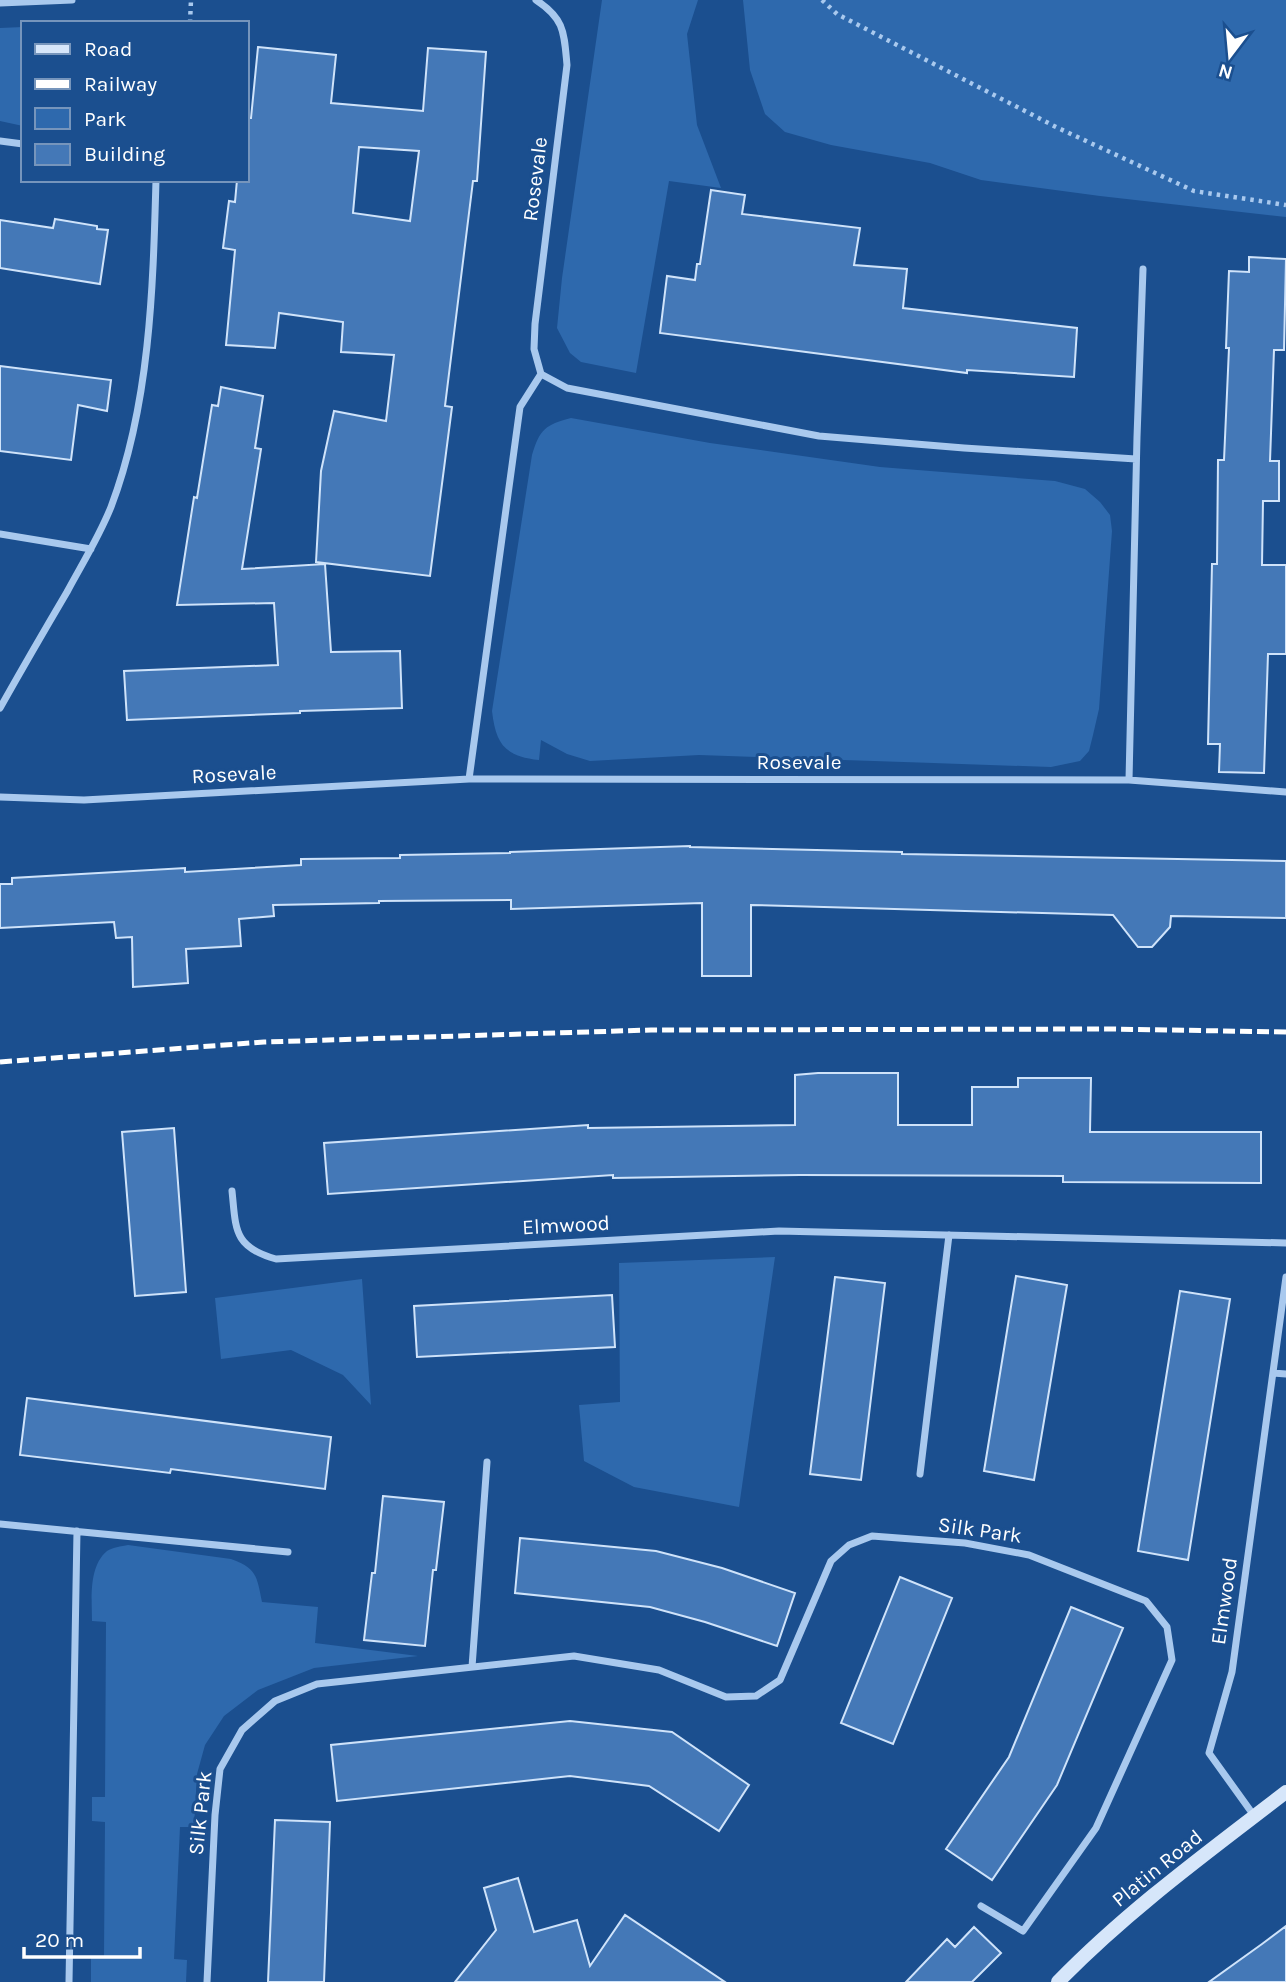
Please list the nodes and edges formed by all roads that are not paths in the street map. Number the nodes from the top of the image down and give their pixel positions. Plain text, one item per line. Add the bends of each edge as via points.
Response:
1 (72, 0) edge
2 (536, 0) edge
3 (0, 3) edge
4 (0, 141) edge
5 (21, 144) edge
6 (156, 182) edge
7 (1143, 269) dead end
8 (541, 374) junction
9 (1136, 459) junction
10 (0, 534) edge
11 (91, 549) junction
12 (0, 708) edge
13 (469, 779) junction
14 (1129, 780) junction
15 (1286, 792) edge
16 (0, 797) edge
17 (232, 1191) dead end
18 (949, 1235) junction
19 (1286, 1243) edge
20 (1286, 1277) edge
21 (1273, 1373) junction
22 (1286, 1374) edge
23 (487, 1462) dead end
24 (920, 1474) dead end
25 (1, 1524) edge
26 (77, 1531) junction
27 (288, 1552) dead end
28 (472, 1667) junction
29 (1286, 1793) edge
30 (1255, 1817) junction
31 (981, 1906) dead end
32 (69, 1982) edge
33 (207, 1982) edge
34 (1058, 1982) edge

1 - 3 street
2 - 8 street, Rosevale via 553,11 565,33 567,65 535,324 534,349
4 - 5 street
6 - 11 street via 145,359 136,418 123,473
7 - 9 street
8 - 9 street via 566,388 820,436
8 - 13 street via 520,407
9 - 14 street
10 - 11 street
11 - 12 street
13 - 14 street, Rosevale
13 - 16 street, Rosevale via 84,800
14 - 15 street, Rosevale
17 - 18 street, Elmwood via 235,1227 244,1243 258,1254 276,1259 779,1231
18 - 19 street, Elmwood
18 - 24 street
20 - 21 street, Elmwood
21 - 22 street
21 - 30 street, Elmwood via 1232,1672 1209,1753
23 - 28 street
25 - 26 street
26 - 27 street
26 - 32 street
28 - 31 street, Silk Park via 574,1656 659,1670 726,1697 756,1696 780,1680 831,1561 849,1545 872,1536 965,1543 1029,1555 1146,1601 1167,1628 1172,1660 1096,1828 1023,1931
28 - 33 street, Silk Park via 317,1684 275,1701 242,1730 220,1769
29 - 30 main road, Platin Road
30 - 34 main road, Platin Road via 1152,1898

